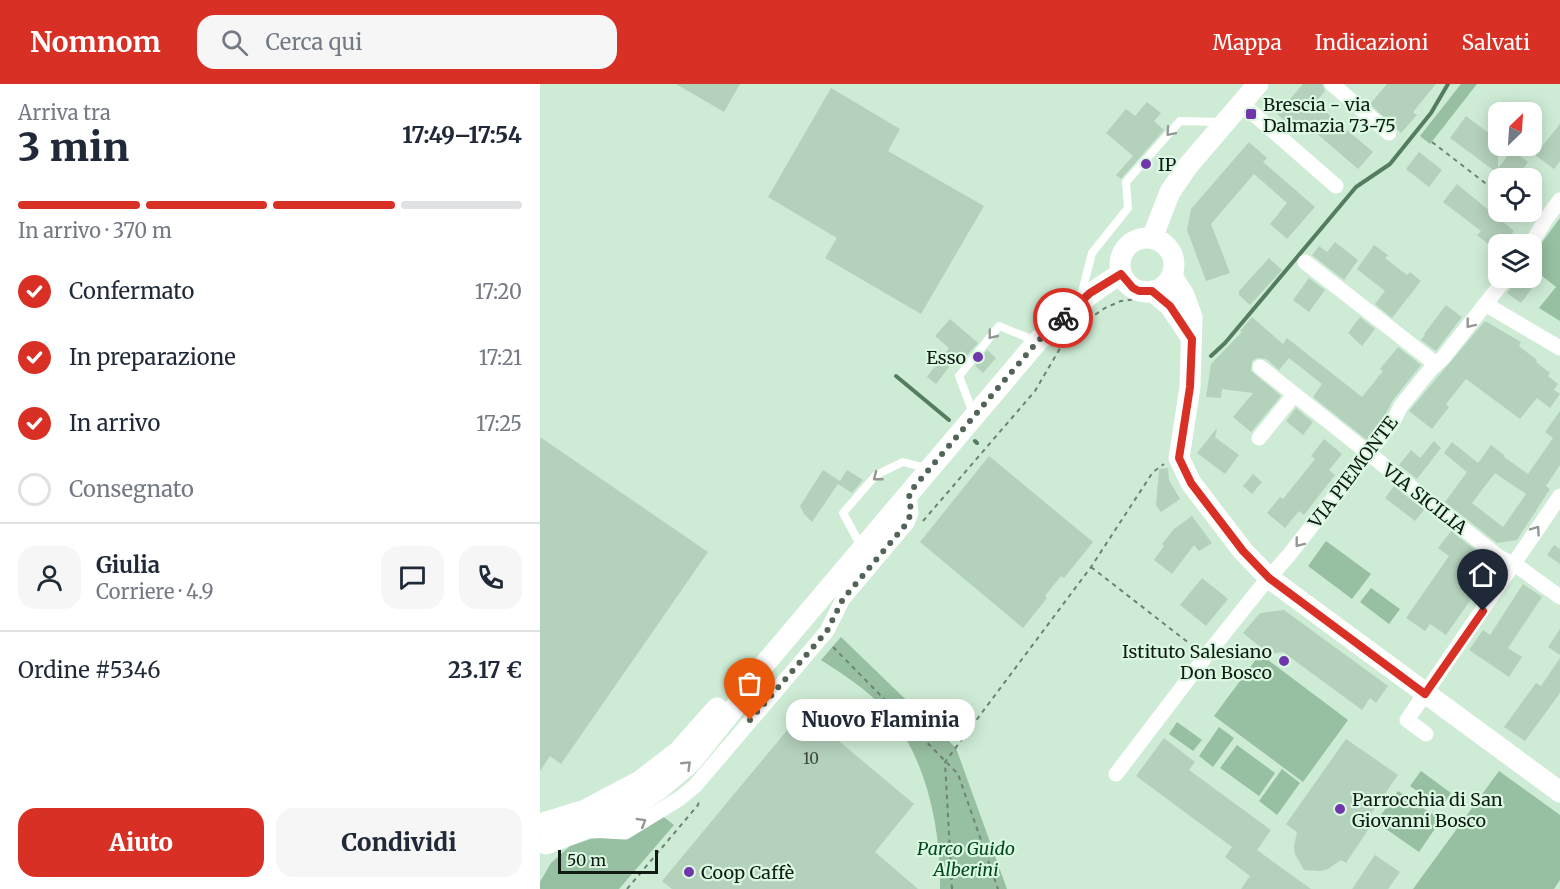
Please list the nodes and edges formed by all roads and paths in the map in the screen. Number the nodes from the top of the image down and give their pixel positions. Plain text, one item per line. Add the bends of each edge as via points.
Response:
1 (1258, 84) edge
2 (1332, 84) edge
3 (1240, 103) junction
4 (1224, 123) junction
5 (1389, 133) dead end
6 (1432, 142) dead end
7 (1488, 185) edge
8 (1336, 186) dead end
9 (1560, 200) edge
10 (1537, 234) edge
11 (1152, 238) junction
12 (1305, 262) dead end
13 (1121, 274) junction
14 (1172, 276) junction
15 (1498, 288) edge
16 (1147, 296) junction
17 (1080, 301) junction
18 (1485, 304) junction
19 (1192, 339) junction
20 (1037, 342) junction
21 (1560, 348) edge
22 (1436, 364) junction
23 (1260, 368) dead end
24 (1294, 395) junction
25 (975, 416) junction
26 (1259, 438) dead end
27 (1368, 454) junction
28 (1161, 465) dead end
29 (931, 469) junction
30 (909, 493) junction
31 (1560, 496) edge
32 (920, 526) dead end
33 (863, 549) junction
34 (1513, 565) junction
35 (1090, 567) junction
36 (1269, 578) junction
37 (1560, 597) edge
38 (830, 644) dead end
39 (1206, 656) junction
40 (758, 672) junction
41 (1425, 694) junction
42 (1426, 734) dead end
43 (945, 762) junction
44 (1116, 774) dead end
45 (1560, 792) edge
46 (699, 800) dead end
47 (586, 830) junction
48 (541, 839) edge
49 (627, 889) edge
50 (952, 889) edge
51 (998, 889) edge

1 - 3 main road
2 - 5 street
3 - 4 main road
3 - 8 street
4 - 11 main road via 1170,192
4 -> 17 lane via 1180,121 1126,182 1128,208 1092,253
6 - 7 path
9 - 10 street
11 - 13 main road via 1140,238 1126,247 1121,257
11 - 14 main road via 1171,252
12 - 22 street
13 - 16 main road
13 - 17 main road
14 - 16 main road
14 - 19 main road via 1192,317
15 - 18 street, VIA PIEMONTE
16 - 19 main road via 1170,306
16 - 32 path via 1105,308 1062,345 1035,391
17 - 20 main road
18 - 21 street
18 -> 22 street, VIA PIEMONTE
19 - 36 main road via 1190,387 1179,458 1191,483
20 - 25 main road
20 -> 25 lane via 999,326 959,376
22 - 27 street, VIA PIEMONTE
23 - 24 street, VIA SICILIA
24 - 26 street
24 - 27 street, VIA SICILIA
25 - 29 main road
27 - 34 street, VIA SICILIA
27 -> 36 street, VIA PIEMONTE
28 - 35 path
29 - 30 main road
29 -> 33 lane via 903,462 876,475 843,513
30 - 33 main road
47 -> 30 street via 625,832 695,786 827,631 843,599 907,523 911,513
34 -> 31 street
33 - 40 main road
34 - 37 street, VIA SICILIA
34 - 41 street
35 - 39 path
35 - 43 path
36 - 39 street, VIA PIEMONTE
36 - 41 main road
38 - 43 path
39 - 44 street, VIA PIEMONTE
47 -> 40 main road via 618,816 690,764 748,692
40 - 48 main road via 738,685 680,751 640,781
41 - 42 street via 1407,720
41 - 45 main road
43 - 50 path
43 - 51 path via 958,774
46 - 49 path
47 - 48 main road

